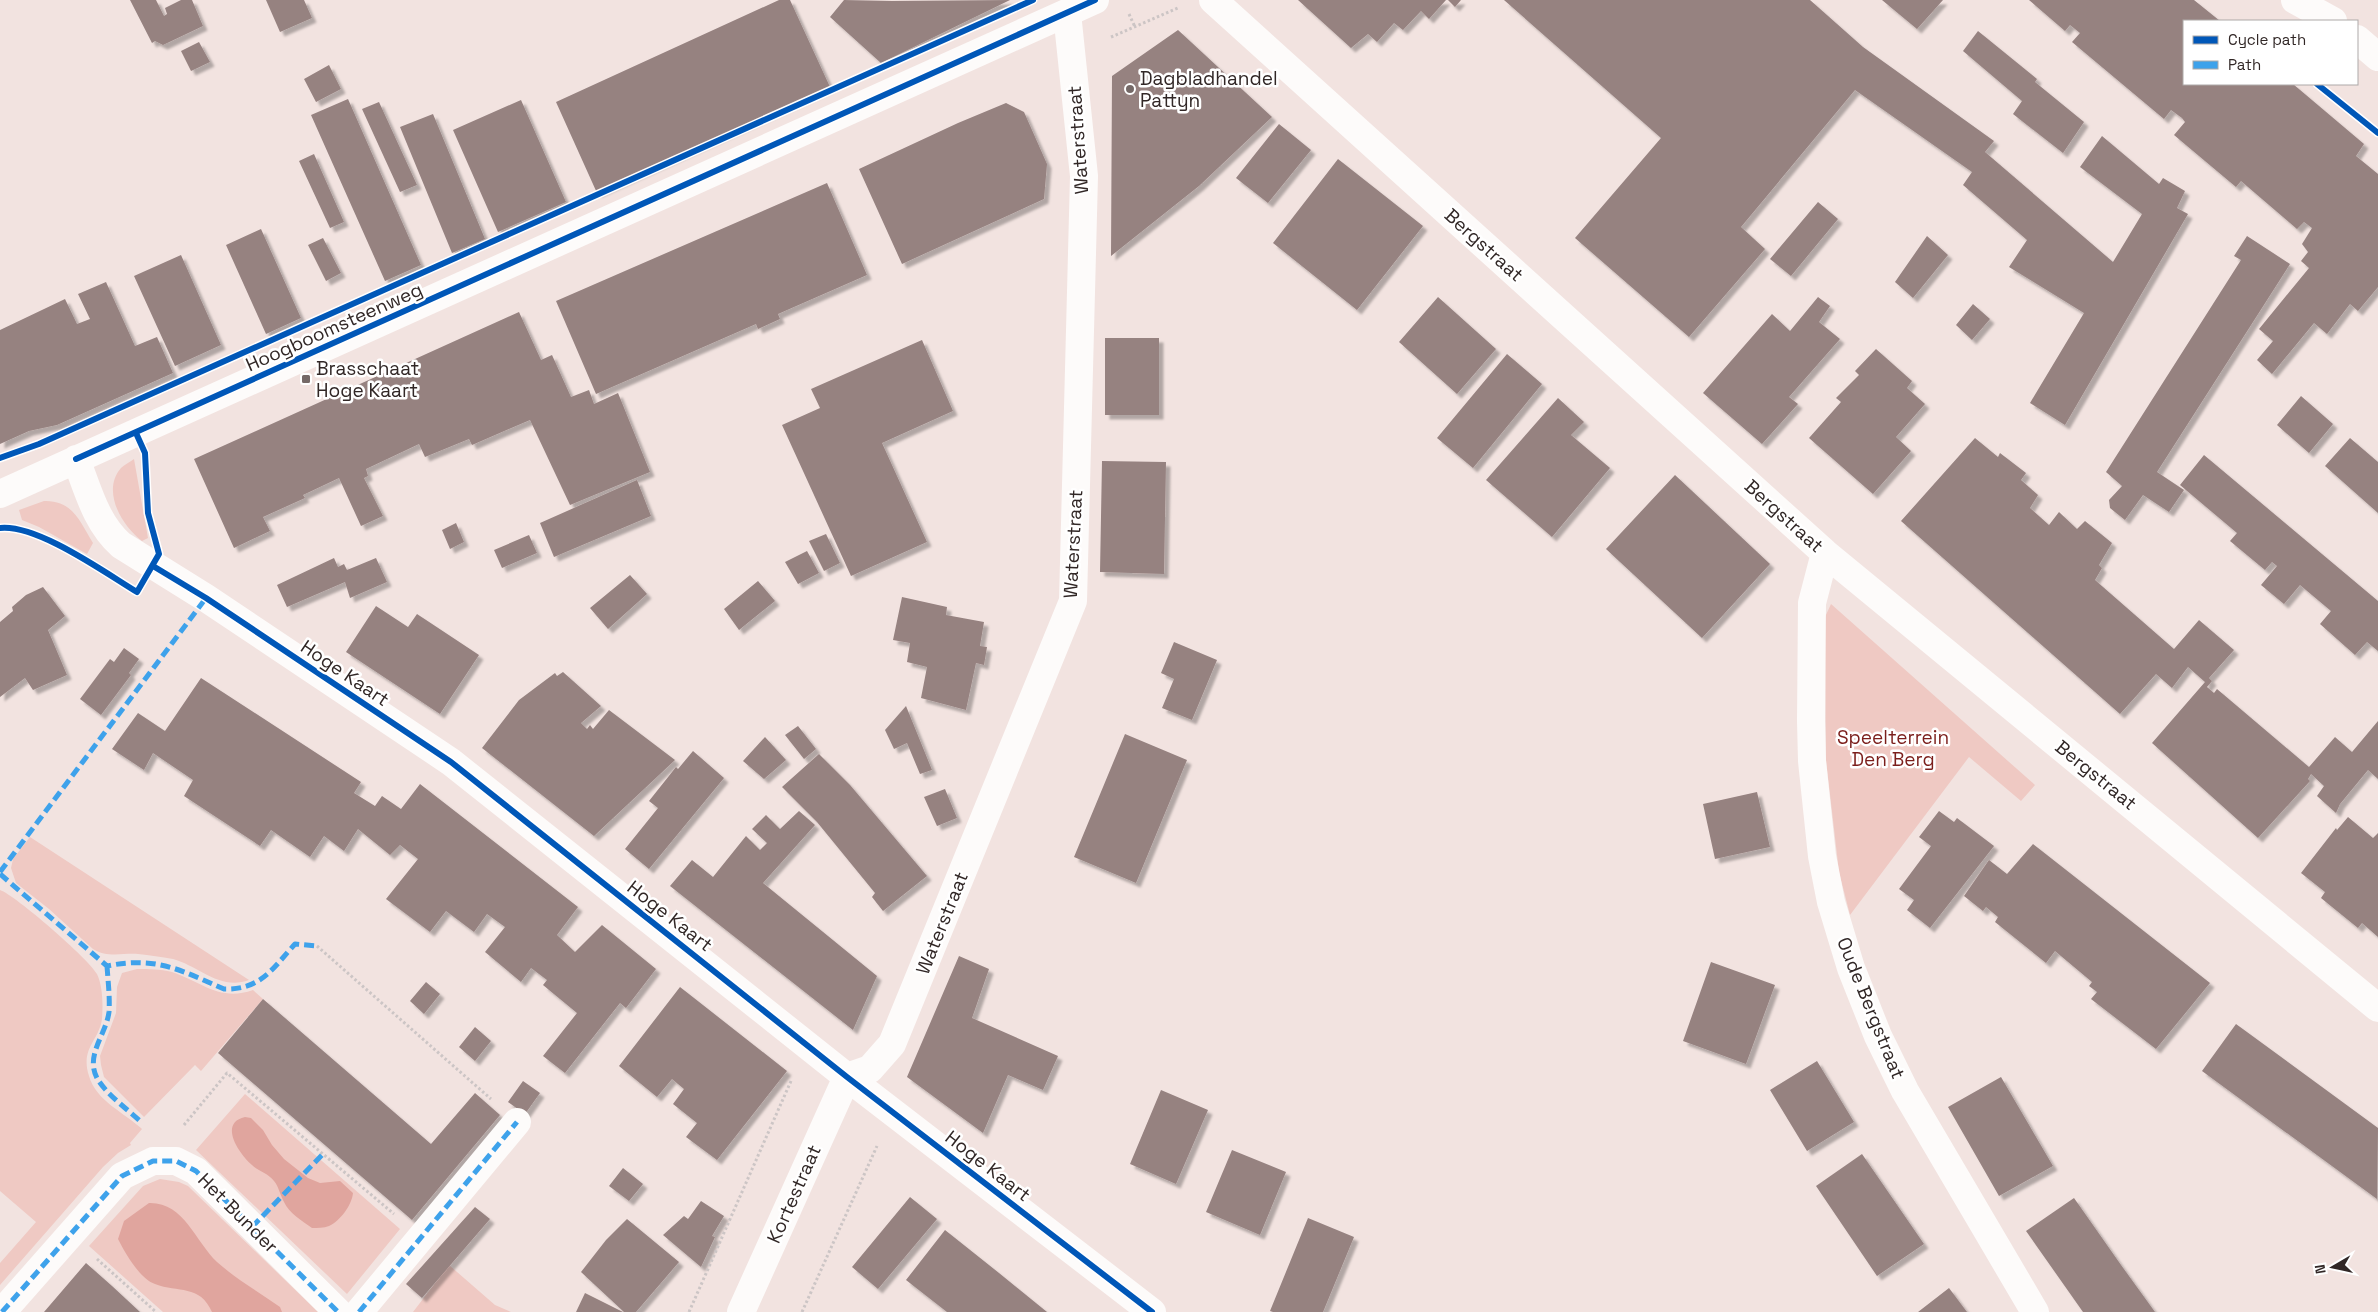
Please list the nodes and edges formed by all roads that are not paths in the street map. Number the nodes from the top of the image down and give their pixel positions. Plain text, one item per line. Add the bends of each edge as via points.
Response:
1 (1096, 0) edge
2 (1212, 0) edge
3 (2295, 0) edge
4 (2322, 0) edge
5 (1066, 13) junction
6 (2331, 20) edge
7 (2336, 20) edge
8 (2358, 40) edge
9 (2378, 57) edge
10 (76, 459) junction
11 (0, 494) edge
12 (1825, 553) junction
13 (2378, 1008) edge
14 (847, 1077) junction
15 (518, 1122) road end
16 (2, 1312) edge
17 (338, 1312) edge
18 (359, 1312) edge
19 (741, 1312) edge
20 (1152, 1312) edge
21 (2034, 1312) edge

1 - 5 street, Hoogboomsteenweg
2 - 12 street, Bergstraat
3 - 6 street
4 - 7 street
5 - 10 street, Hoogboomsteenweg
5 - 14 street, Waterstraat via 1084,176 1073,601 892,1044 870,1069
8 - 9 street
10 - 11 street, Hoogboomsteenweg
10 - 14 street, Hoge Kaart via 98,516 109,535 121,545 451,762
12 - 13 street, Bergstraat
12 - 21 street, Oude Bergstraat via 1812,603 1811,742 1822,856 1831,902 1851,968 1878,1036 1905,1091
14 - 19 street, Kortestraat
14 - 20 street, Hoge Kaart
15 - 18 street
16 - 17 street, Het Bunder via 122,1176 153,1161 176,1161 196,1171

